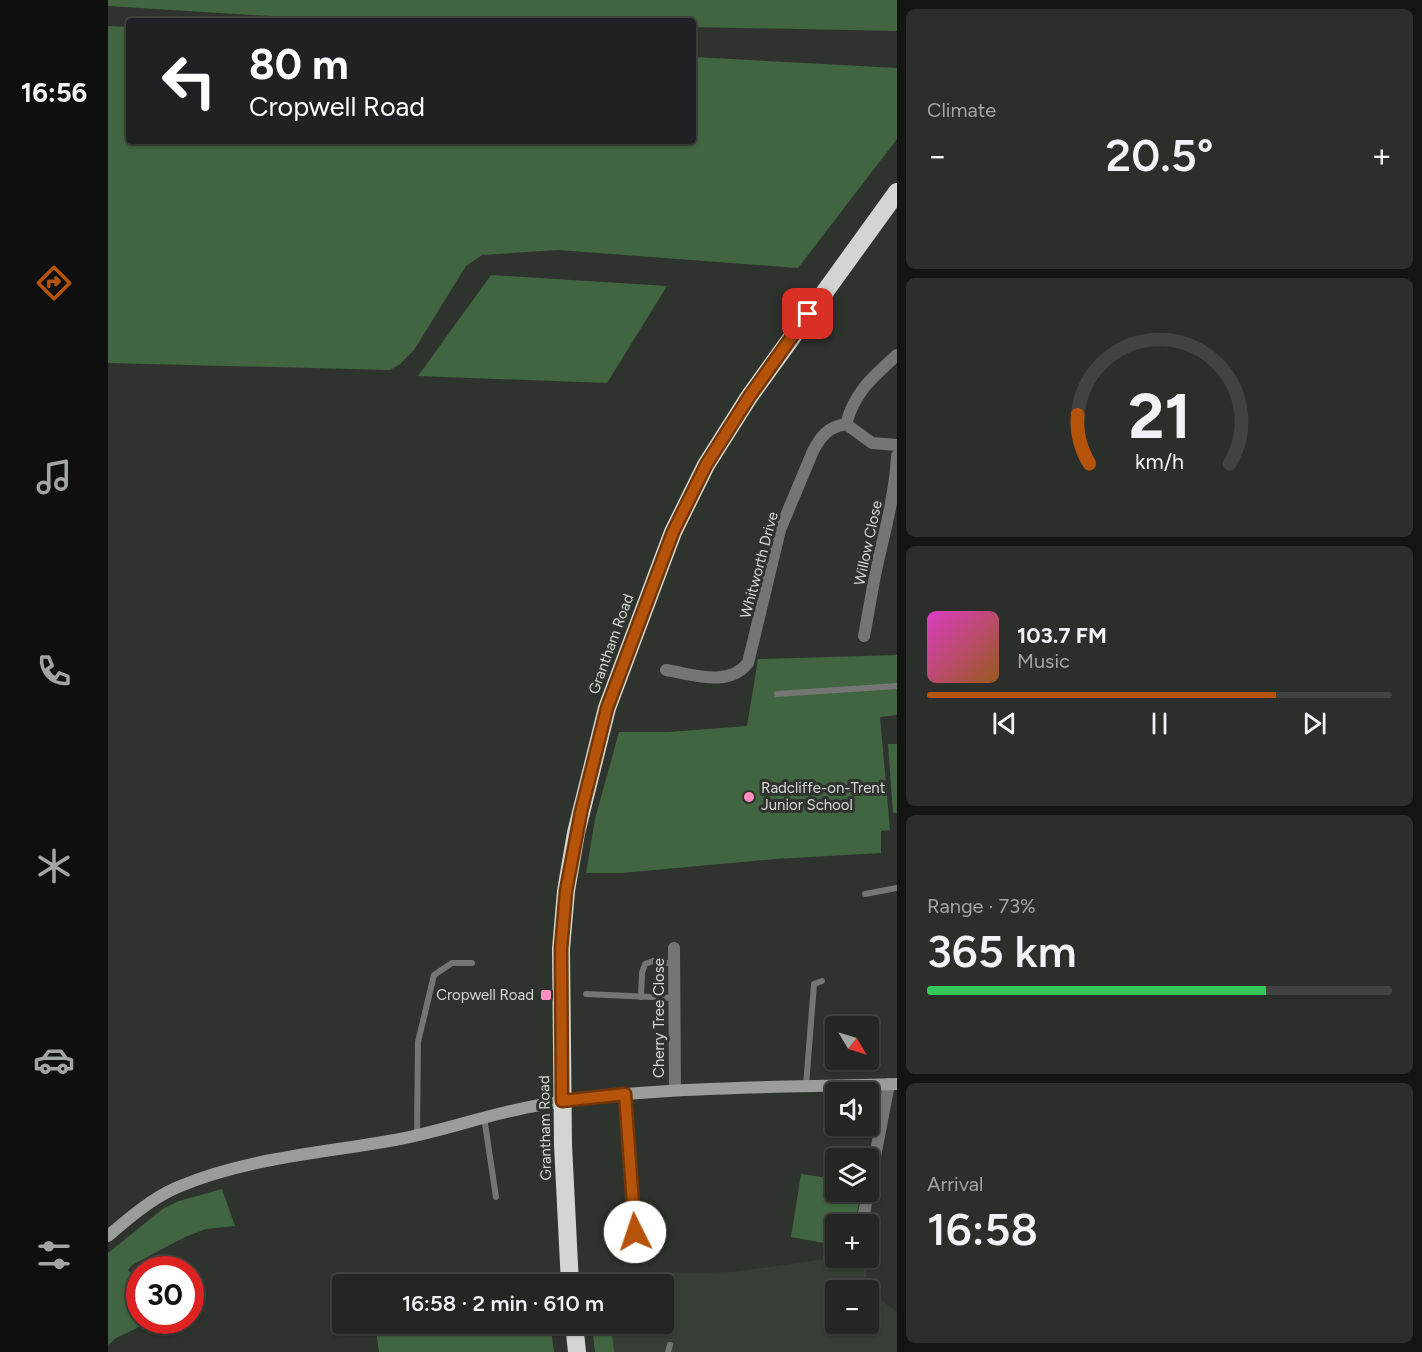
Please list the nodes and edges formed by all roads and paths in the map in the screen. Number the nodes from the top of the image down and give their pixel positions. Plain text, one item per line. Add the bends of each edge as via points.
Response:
1 (897, 192) edge
2 (897, 355) edge
3 (846, 424) junction
4 (897, 445) edge
5 (897, 456) edge
6 (864, 636) dead end
7 (666, 670) dead end
8 (897, 686) edge
9 (777, 694) dead end
10 (897, 888) edge
11 (865, 894) dead end
12 (674, 948) dead end
13 (472, 963) dead end
14 (674, 964) junction
15 (822, 981) dead end
16 (586, 994) dead end
17 (641, 997) junction
18 (674, 998) junction
19 (893, 1084) edge
20 (806, 1086) junction
21 (675, 1089) junction
22 (625, 1094) junction
23 (562, 1101) junction
24 (484, 1116) junction
25 (417, 1136) junction
26 (496, 1197) dead end
27 (864, 1214) edge
28 (108, 1236) edge
29 (637, 1255) dead end
30 (569, 1274) edge
31 (575, 1334) edge
32 (577, 1352) edge

1 - 23 highway, Grantham Road via 706,465 673,532 634,631 590,771 566,891 561,949
2 - 3 street via 861,389
3 - 4 street via 872,443
3 - 7 street, Whitworth Drive via 829,429 819,440 788,510 748,663 738,673 723,679
5 - 6 street, Willow Close via 891,513
8 - 9 lane
10 - 11 lane
12 - 14 street, Cherry Tree Close
13 - 25 lane via 452,963 434,975 418,1042
14 - 17 lane via 645,964
14 - 18 street, Cherry Tree Close
15 - 20 lane via 814,984
16 - 17 lane
17 - 18 lane
18 - 21 street, Cherry Tree Close
19 - 20 street
19 - 27 street
20 - 21 street
21 - 22 street
22 - 23 street
22 - 29 street
23 - 24 street
23 - 30 highway, Grantham Road
24 - 25 street
24 - 26 lane
25 - 28 street via 301,1154 177,1187 138,1211
31 - 32 highway

